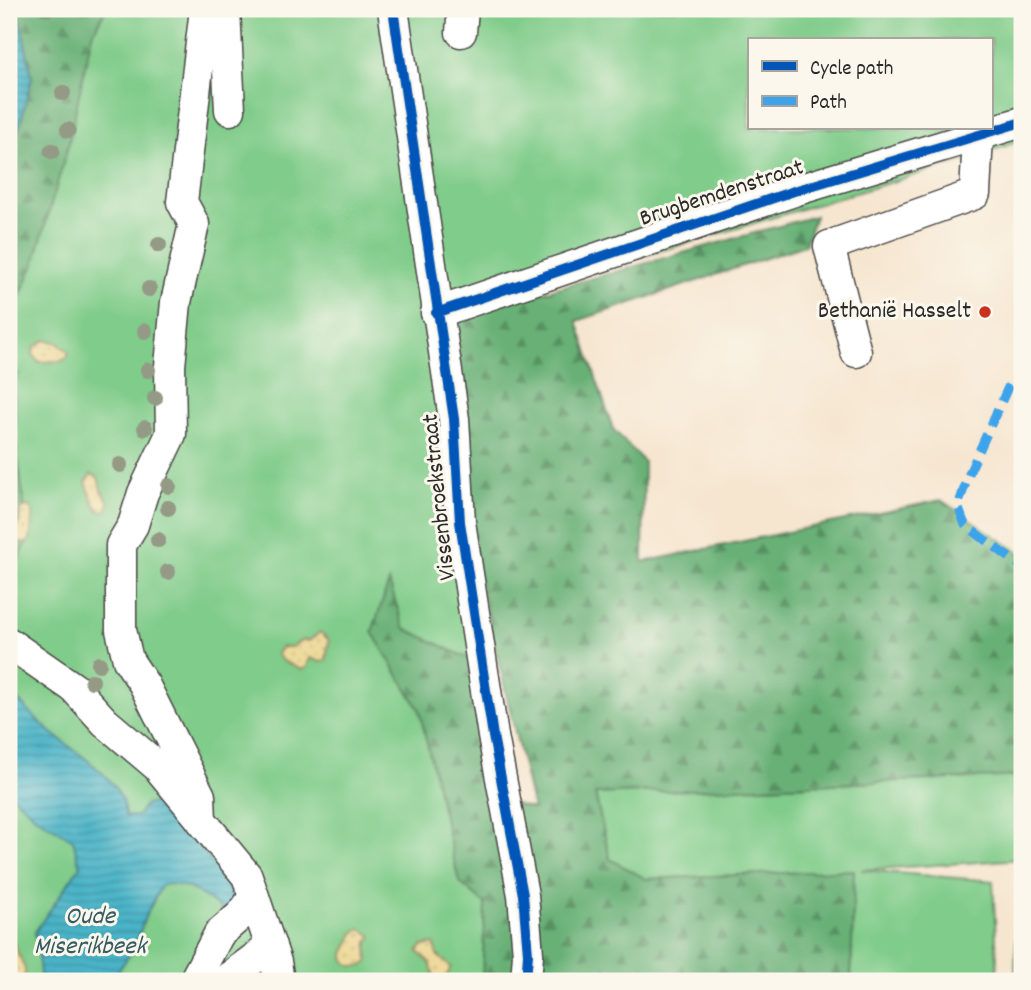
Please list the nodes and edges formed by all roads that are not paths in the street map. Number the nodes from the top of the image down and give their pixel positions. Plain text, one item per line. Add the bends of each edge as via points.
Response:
1 (205, 9) edge
2 (225, 9) edge
3 (393, 9) edge
4 (230, 110) dead end
5 (1022, 122) edge
6 (978, 136) junction
7 (436, 313) junction
8 (856, 352) dead end
9 (9, 643) edge
10 (201, 820) junction
11 (254, 897) junction
12 (271, 946) junction
13 (194, 981) edge
14 (224, 981) edge
15 (279, 981) edge
16 (526, 981) edge

1 - 10 street via 182,202 194,224 176,302 170,366 171,434 121,545 121,630 128,660 189,771 200,796
2 - 4 street
3 - 7 street, Vissenbroekstraat
5 - 6 street, Brugbemdenstraat
6 - 7 street, Brugbemdenstraat via 794,191
6 - 8 street via 975,194 829,246
7 - 16 street, Vissenbroekstraat via 454,419 460,522 523,895
9 - 10 street via 74,688 105,722 157,766
10 - 11 street via 247,876
11 - 12 street
11 - 13 street via 219,933
12 - 14 street
12 - 15 street

